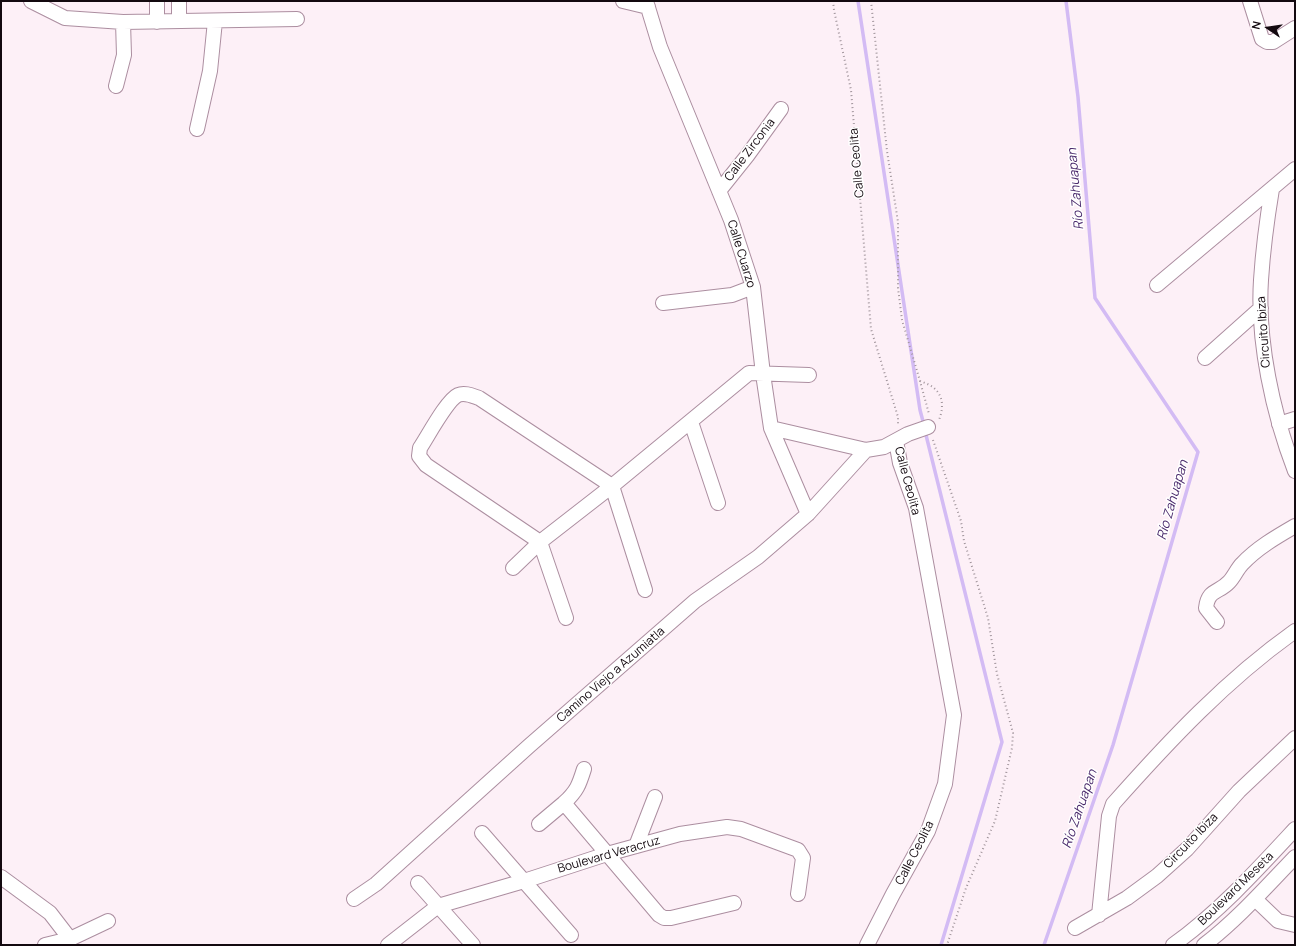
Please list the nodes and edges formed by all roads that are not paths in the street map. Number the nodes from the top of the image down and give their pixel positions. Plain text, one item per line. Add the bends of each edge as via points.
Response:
1 (31, 1) edge
2 (157, 1) edge
3 (179, 1) edge
4 (623, 1) edge
5 (1250, 1) edge
6 (646, 4) edge
7 (297, 19) dead end
8 (179, 21) junction
9 (215, 21) junction
10 (123, 22) junction
11 (157, 22) junction
12 (1295, 28) edge
13 (116, 86) dead end
14 (781, 109) dead end
15 (197, 129) dead end
16 (1295, 169) edge
17 (1272, 189) junction
18 (719, 191) junction
19 (1157, 285) dead end
20 (753, 287) junction
21 (663, 303) dead end
22 (1261, 308) junction
23 (1205, 358) dead end
24 (763, 374) junction
25 (809, 375) dead end
26 (1295, 419) edge
27 (691, 422) junction
28 (1280, 424) junction
29 (771, 428) junction
30 (1290, 443) edge
31 (866, 450) junction
32 (1295, 471) edge
33 (612, 486) junction
34 (718, 503) dead end
35 (808, 514) junction
36 (1295, 526) edge
37 (540, 542) junction
38 (513, 568) dead end
39 (645, 590) dead end
40 (566, 618) dead end
41 (1217, 622) dead end
42 (1295, 631) edge
43 (1295, 738) edge
44 (584, 769) dead end
45 (655, 797) dead end
46 (564, 803) junction
47 (539, 824) dead end
48 (1295, 829) edge
49 (482, 833) dead end
50 (636, 846) junction
51 (607, 854) junction
52 (1295, 857) edge
53 (1, 877) edge
54 (524, 881) junction
55 (418, 883) dead end
56 (798, 894) dead end
57 (354, 899) dead end
58 (1255, 899) junction
59 (734, 903) dead end
60 (438, 906) junction
61 (1099, 915) junction
62 (108, 921) dead end
63 (1295, 925) edge
64 (1074, 928) dead end
65 (571, 935) dead end
66 (70, 939) junction
67 (45, 945) edge
68 (388, 945) edge
69 (473, 945) edge
70 (867, 945) edge
71 (1173, 945) edge
72 (1204, 945) edge

1 - 10 street via 65,18
2 - 11 street
3 - 8 street
4 - 6 street
5 - 12 street via 1262,39 1267,42 1273,42
6 - 18 street, Calle Cuarzo via 660,47
7 - 9 street
8 - 9 street
8 - 11 street
9 - 15 street via 210,71
10 - 11 street
10 - 13 street via 124,55
14 - 18 street, Calle Zirconia
16 - 17 street
17 - 19 street
17 - 22 street, Circuito Ibiza via 1266,222
18 - 20 street, Calle Cuarzo
20 - 21 street via 732,295
20 - 24 street, Calle Cuarzo
22 - 23 street
22 - 28 street, Circuito Ibiza via 1268,374
24 - 25 street
24 - 27 street via 749,374
24 - 29 street, Calle Cuarzo
26 - 28 street
27 - 33 street
27 - 34 street
28 - 30 street, Circuito Ibiza
29 - 31 street
29 - 35 street, Calle Cuarzo
30 - 32 street, Circuito Ibiza
31 - 35 street, Camino Viejo a Azumiatla
31 - 70 street, Calle Ceolita via 884,447 913,433 900,463 916,508 954,715 945,784 928,831
33 - 37 street
33 - 37 street via 479,398 469,394 459,395 451,400 420,448 419,456 426,465
33 - 39 street
35 - 57 street, Camino Viejo a Azumiatla via 758,557 695,601 376,884
36 - 41 street via 1257,549 1240,565 1229,582 1209,596 1206,608
37 - 38 street
37 - 40 street
42 - 61 street via 1215,696 1164,746 1113,804 1109,816
43 - 61 street, Circuito Ibiza via 1239,790 1187,849 1128,898
44 - 46 street via 575,793
45 - 50 street
46 - 47 street
46 - 51 street
48 - 71 street, Boulevard Meseta via 1220,907
49 - 54 street
50 - 51 street, Boulevard Veracruz
50 - 56 street, Boulevard Veracruz via 680,834 727,827 742,829 798,850 803,858
51 - 54 street, Boulevard Veracruz
51 - 59 street via 664,918
52 - 58 street, Boulevard Meseta
53 - 66 street via 50,913
54 - 60 street, Boulevard Veracruz
54 - 65 street
55 - 60 street
58 - 63 street via 1278,921
58 - 72 street, Boulevard Meseta
60 - 68 street, Boulevard Veracruz
60 - 69 street
61 - 64 street, Circuito Ibiza
62 - 66 street
66 - 67 street

